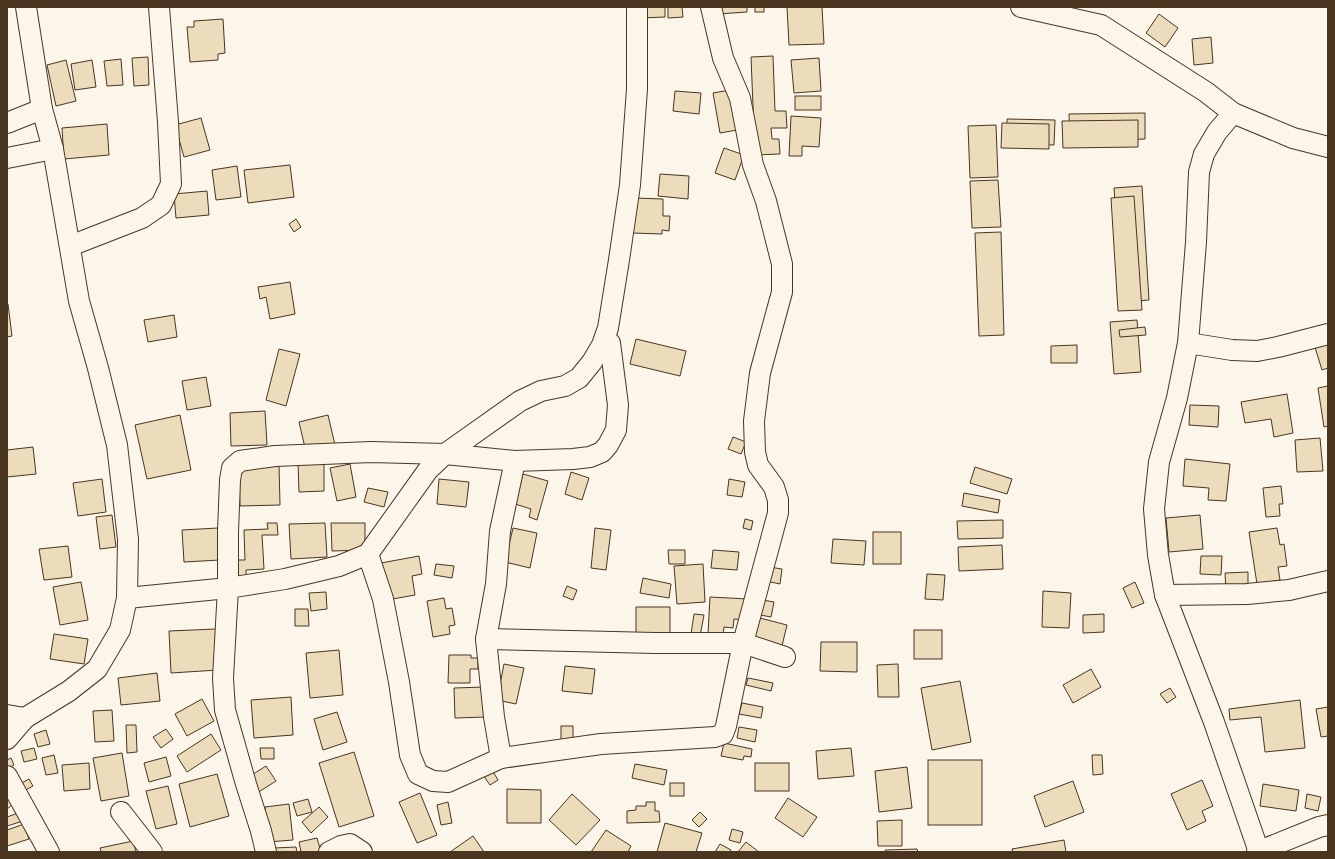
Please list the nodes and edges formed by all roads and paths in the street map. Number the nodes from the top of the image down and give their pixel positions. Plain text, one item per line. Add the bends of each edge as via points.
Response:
1 (26, 7) edge
2 (159, 7) edge
3 (637, 7) edge
4 (711, 7) edge
5 (1021, 7) edge
6 (42, 109) junction
7 (1233, 113) junction
8 (7, 123) edge
9 (1328, 147) edge
10 (53, 149) junction
11 (7, 158) edge
12 (70, 246) junction
13 (1328, 334) edge
14 (610, 343) dead end
15 (1188, 343) junction
16 (445, 454) junction
17 (516, 461) junction
18 (368, 554) junction
19 (1328, 580) edge
20 (228, 588) junction
21 (1164, 595) junction
22 (127, 598) junction
23 (486, 639) junction
24 (743, 643) junction
25 (785, 657) dead end
26 (16, 716) edge
27 (7, 738) edge
28 (501, 758) junction
29 (7, 776) edge
30 (121, 812) dead end
31 (1328, 825) edge
32 (49, 852) edge
33 (152, 852) edge
34 (266, 852) edge
35 (329, 852) edge
36 (362, 852) edge
37 (1258, 852) edge

1 - 6 street
2 - 12 street via 171,184 162,205 142,218
3 - 16 street via 637,89 630,185 608,328 602,345 579,378 565,386 541,391 520,401
4 - 24 street via 723,58 740,98 753,165 766,201 782,264 782,292 760,373 754,421 758,465 774,487 778,513
5 - 7 street via 1101,25 1206,92
6 - 8 street
6 - 10 street
7 - 9 street via 1293,138
7 - 15 street via 1204,154 1199,172
10 - 11 street
10 - 12 street
12 - 22 street via 79,301 117,445 128,539
13 - 15 street via 1257,351
14 - 17 street via 618,405 616,430 608,445 602,452 590,457
15 - 21 street via 1177,398 1159,462 1154,509
16 - 17 street
16 - 18 street via 428,470
16 - 20 street via 371,452 275,456 240,461 232,468 230,480
17 - 23 street via 500,531 496,584
18 - 20 street via 339,566 285,579
18 - 28 street via 383,599 410,755 418,774 433,781 448,782
19 - 21 street via 1289,590
20 - 22 street
20 - 34 street via 223,678 225,710
21 - 37 street via 1214,722
22 - 26 street via 120,630 97,669 69,691
23 - 24 street
23 - 28 street
24 - 25 street
24 - 28 street via 726,726 722,734 715,737 601,744
26 - 27 street
29 - 32 street
30 - 33 street
31 - 37 street
35 - 36 street via 350,844

